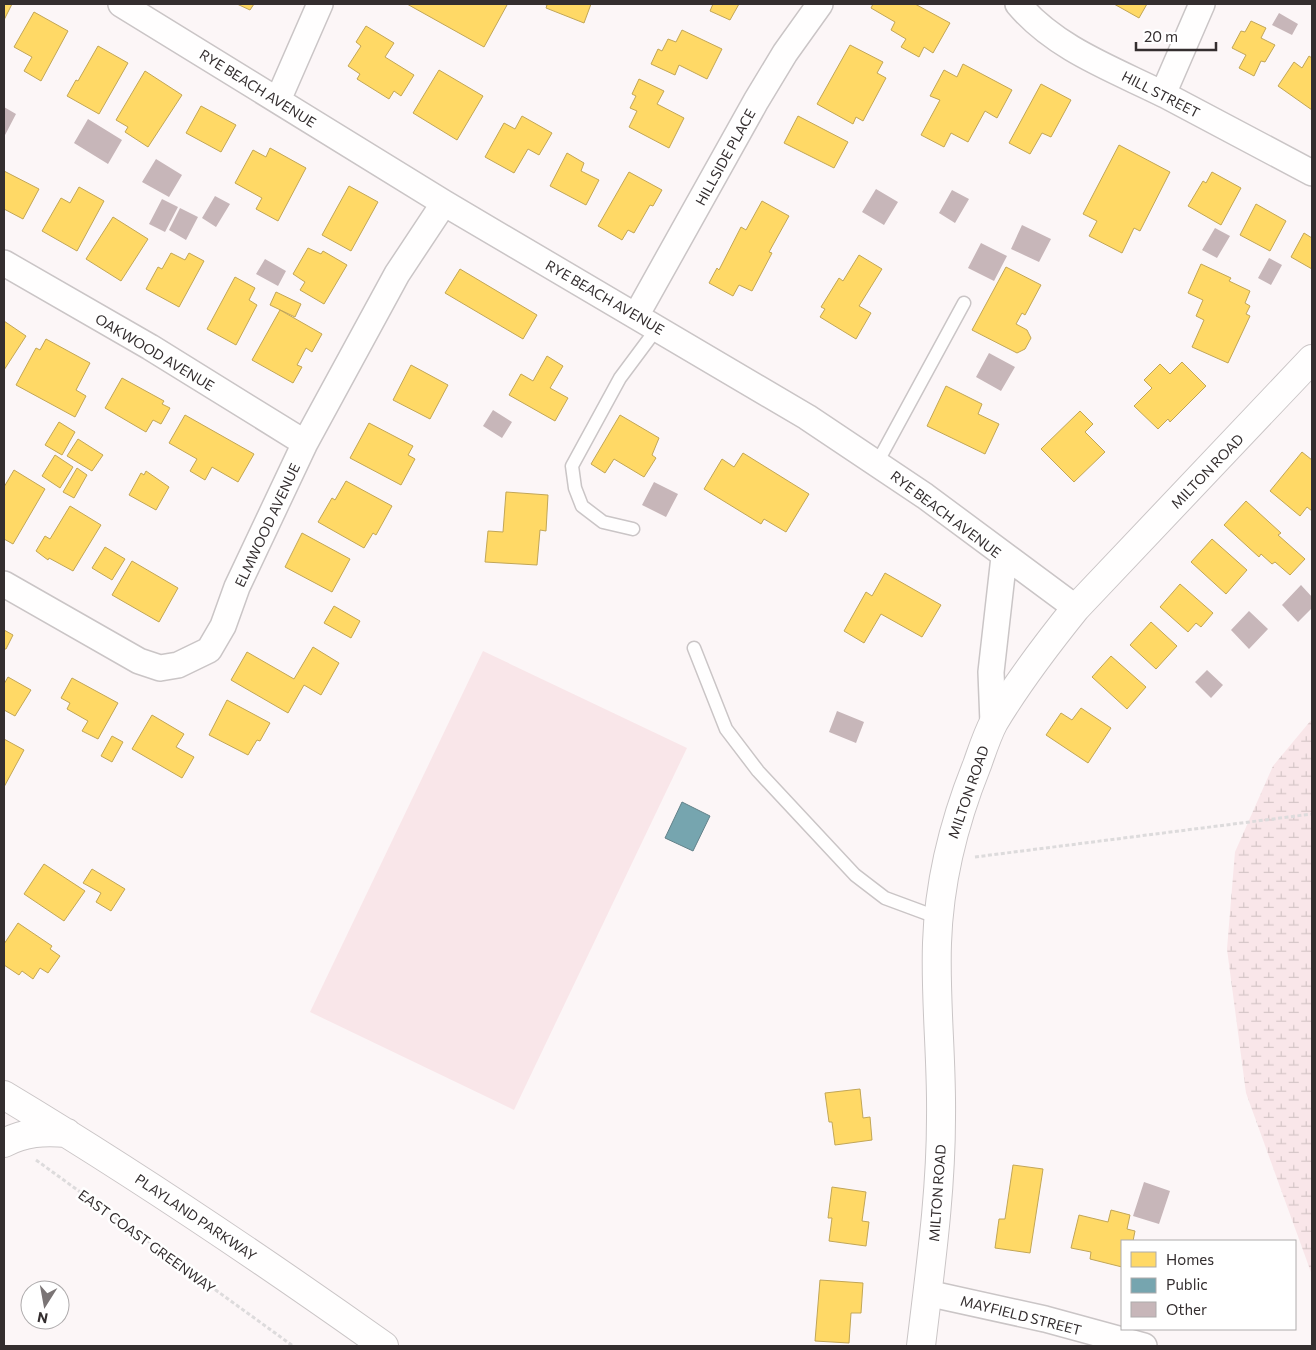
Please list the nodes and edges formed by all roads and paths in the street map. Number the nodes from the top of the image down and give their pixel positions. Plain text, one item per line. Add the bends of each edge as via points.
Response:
1 (121, 4) edge
2 (320, 4) edge
3 (820, 4) edge
4 (1018, 4) edge
5 (1202, 4) edge
6 (1163, 94) junction
7 (278, 100) junction
8 (1312, 173) edge
9 (444, 203) junction
10 (4, 263) edge
11 (964, 303) dead end
12 (637, 314) junction
13 (658, 327) junction
14 (1312, 358) edge
15 (305, 443) junction
16 (878, 464) junction
17 (634, 529) dead end
18 (1004, 557) junction
19 (4, 584) edge
20 (1076, 608) junction
21 (694, 648) dead end
22 (993, 723) junction
23 (1312, 814) edge
24 (947, 855) junction
25 (939, 918) junction
26 (4, 1095) edge
27 (68, 1134) junction
28 (8, 1141) edge
29 (927, 1293) junction
30 (292, 1346) edge
31 (384, 1346) edge
32 (921, 1346) edge
33 (1144, 1346) edge

1 - 7 street, RYE BEACH AVENUE
2 - 7 street
3 - 12 street, HILLSIDE PLACE via 756,101
4 - 6 street, HILL STREET via 1068,48
5 - 6 street
6 - 8 street, HILL STREET
7 - 9 street, RYE BEACH AVENUE
9 - 12 street, RYE BEACH AVENUE
9 - 15 street, ELMWOOD AVENUE via 397,274
10 - 15 street, OAKWOOD AVENUE
11 - 16 lane
12 - 13 street, RYE BEACH AVENUE
13 - 16 street, RYE BEACH AVENUE
13 - 17 lane via 620,378 572,466 582,506 603,522
14 - 20 street, MILTON ROAD
15 - 19 street, ELMWOOD AVENUE via 237,587 223,626 209,650 186,662 160,668 138,661
16 - 18 street, RYE BEACH AVENUE
18 - 20 street, RYE BEACH AVENUE
18 - 22 street via 990,672
20 - 22 street, MILTON ROAD
21 - 25 lane via 726,729 758,771 855,875 885,898
22 - 24 street, MILTON ROAD via 962,802
23 - 24 path via 979,858
24 - 25 street, MILTON ROAD
25 - 29 street, MILTON ROAD via 936,991 940,1161
26 - 27 street, PLAYLAND PARKWAY
27 - 28 street via 43,1131
27 - 31 street, PLAYLAND PARKWAY via 223,1234
28 - 30 path, EAST COAST GREENWAY
29 - 32 street, MILTON ROAD
29 - 33 street, MAYFIELD STREET via 1045,1319

